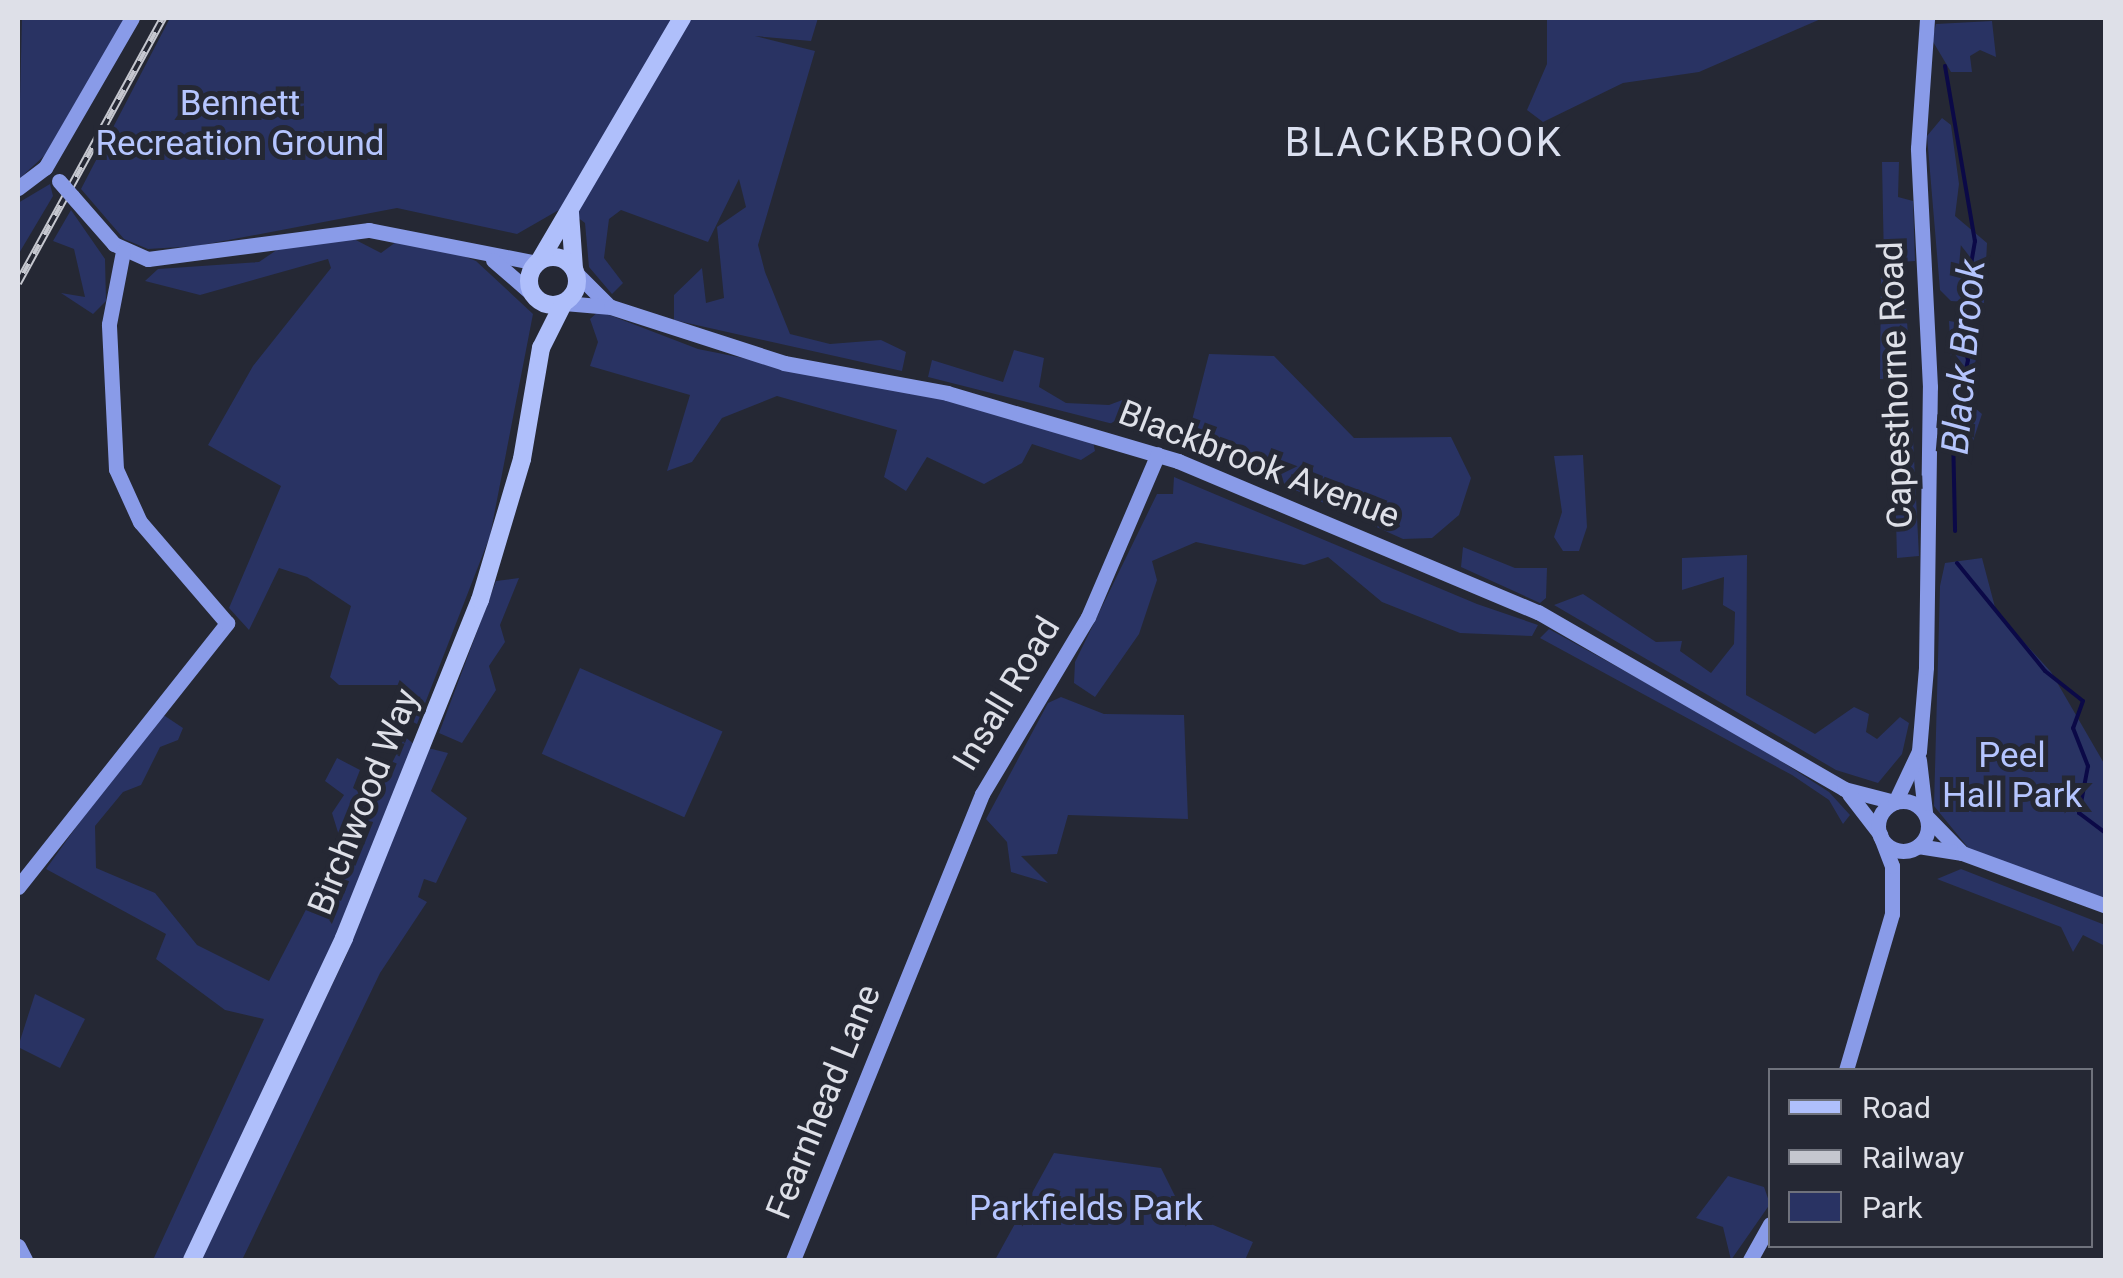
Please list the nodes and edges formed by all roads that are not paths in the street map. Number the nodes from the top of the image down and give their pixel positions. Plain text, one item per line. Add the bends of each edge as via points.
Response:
1 (132, 18) edge
2 (682, 18) edge
3 (1928, 18) edge
4 (45, 168) junction
5 (18, 188) edge
6 (570, 213) junction
7 (123, 251) junction
8 (489, 257) junction
9 (538, 261) junction
10 (575, 271) junction
11 (532, 295) junction
12 (564, 303) junction
13 (611, 307) junction
14 (541, 348) junction
15 (1158, 454) junction
16 (1918, 751) junction
17 (1844, 789) junction
18 (1895, 802) junction
19 (1926, 816) junction
20 (1880, 835) junction
21 (1918, 846) junction
22 (1962, 853) junction
23 (18, 887) edge
24 (1894, 895) junction
25 (2106, 906) edge
26 (911, 966) joint
27 (1847, 1068) edge
28 (1768, 1228) edge
29 (18, 1246) edge
30 (25, 1260) edge
31 (192, 1260) edge
32 (793, 1260) edge
33 (1750, 1260) edge

1 - 4 street
2 - 6 main road
3 - 16 street, Capesthorne Road via 1918,148 1931,549
4 - 5 street
4 - 7 street, bridge
6 - 9 main road
6 - 10 main road
7 - 8 street via 162,259 369,230
7 - 23 street via 110,324 116,469 140,522 228,623
8 - 9 street
8 - 11 street
9 - 10 main road
9 - 11 main road, Birchwood Way
10 - 12 main road, Birchwood Way
10 - 13 street, Blackbrook Avenue
11 - 12 main road
11 - 14 main road, Birchwood Way
12 - 13 street, Blackbrook Avenue
12 - 14 main road, Birchwood Way
13 - 15 street, Blackbrook Avenue via 708,343 947,392
14 - 31 main road, Birchwood Way via 507,517 433,718 344,938
15 - 17 street, Blackbrook Avenue via 1545,616
15 - 26 street, Insall Road via 1088,617 997,762
16 - 18 street, Capesthorne Road
16 - 19 street, Capesthorne Road
17 - 18 street, Blackbrook Avenue
17 - 20 street, Blackbrook Avenue
18 - 19 street, Blackbrook Avenue
18 - 20 street, Capesthorne Road
19 - 21 street
19 - 22 street
20 - 21 street via 1897,850
20 - 24 street
21 - 22 street
21 - 24 street
22 - 25 street
24 - 27 street
26 - 32 street, Fearnhead Lane
28 - 33 street
29 - 30 street

